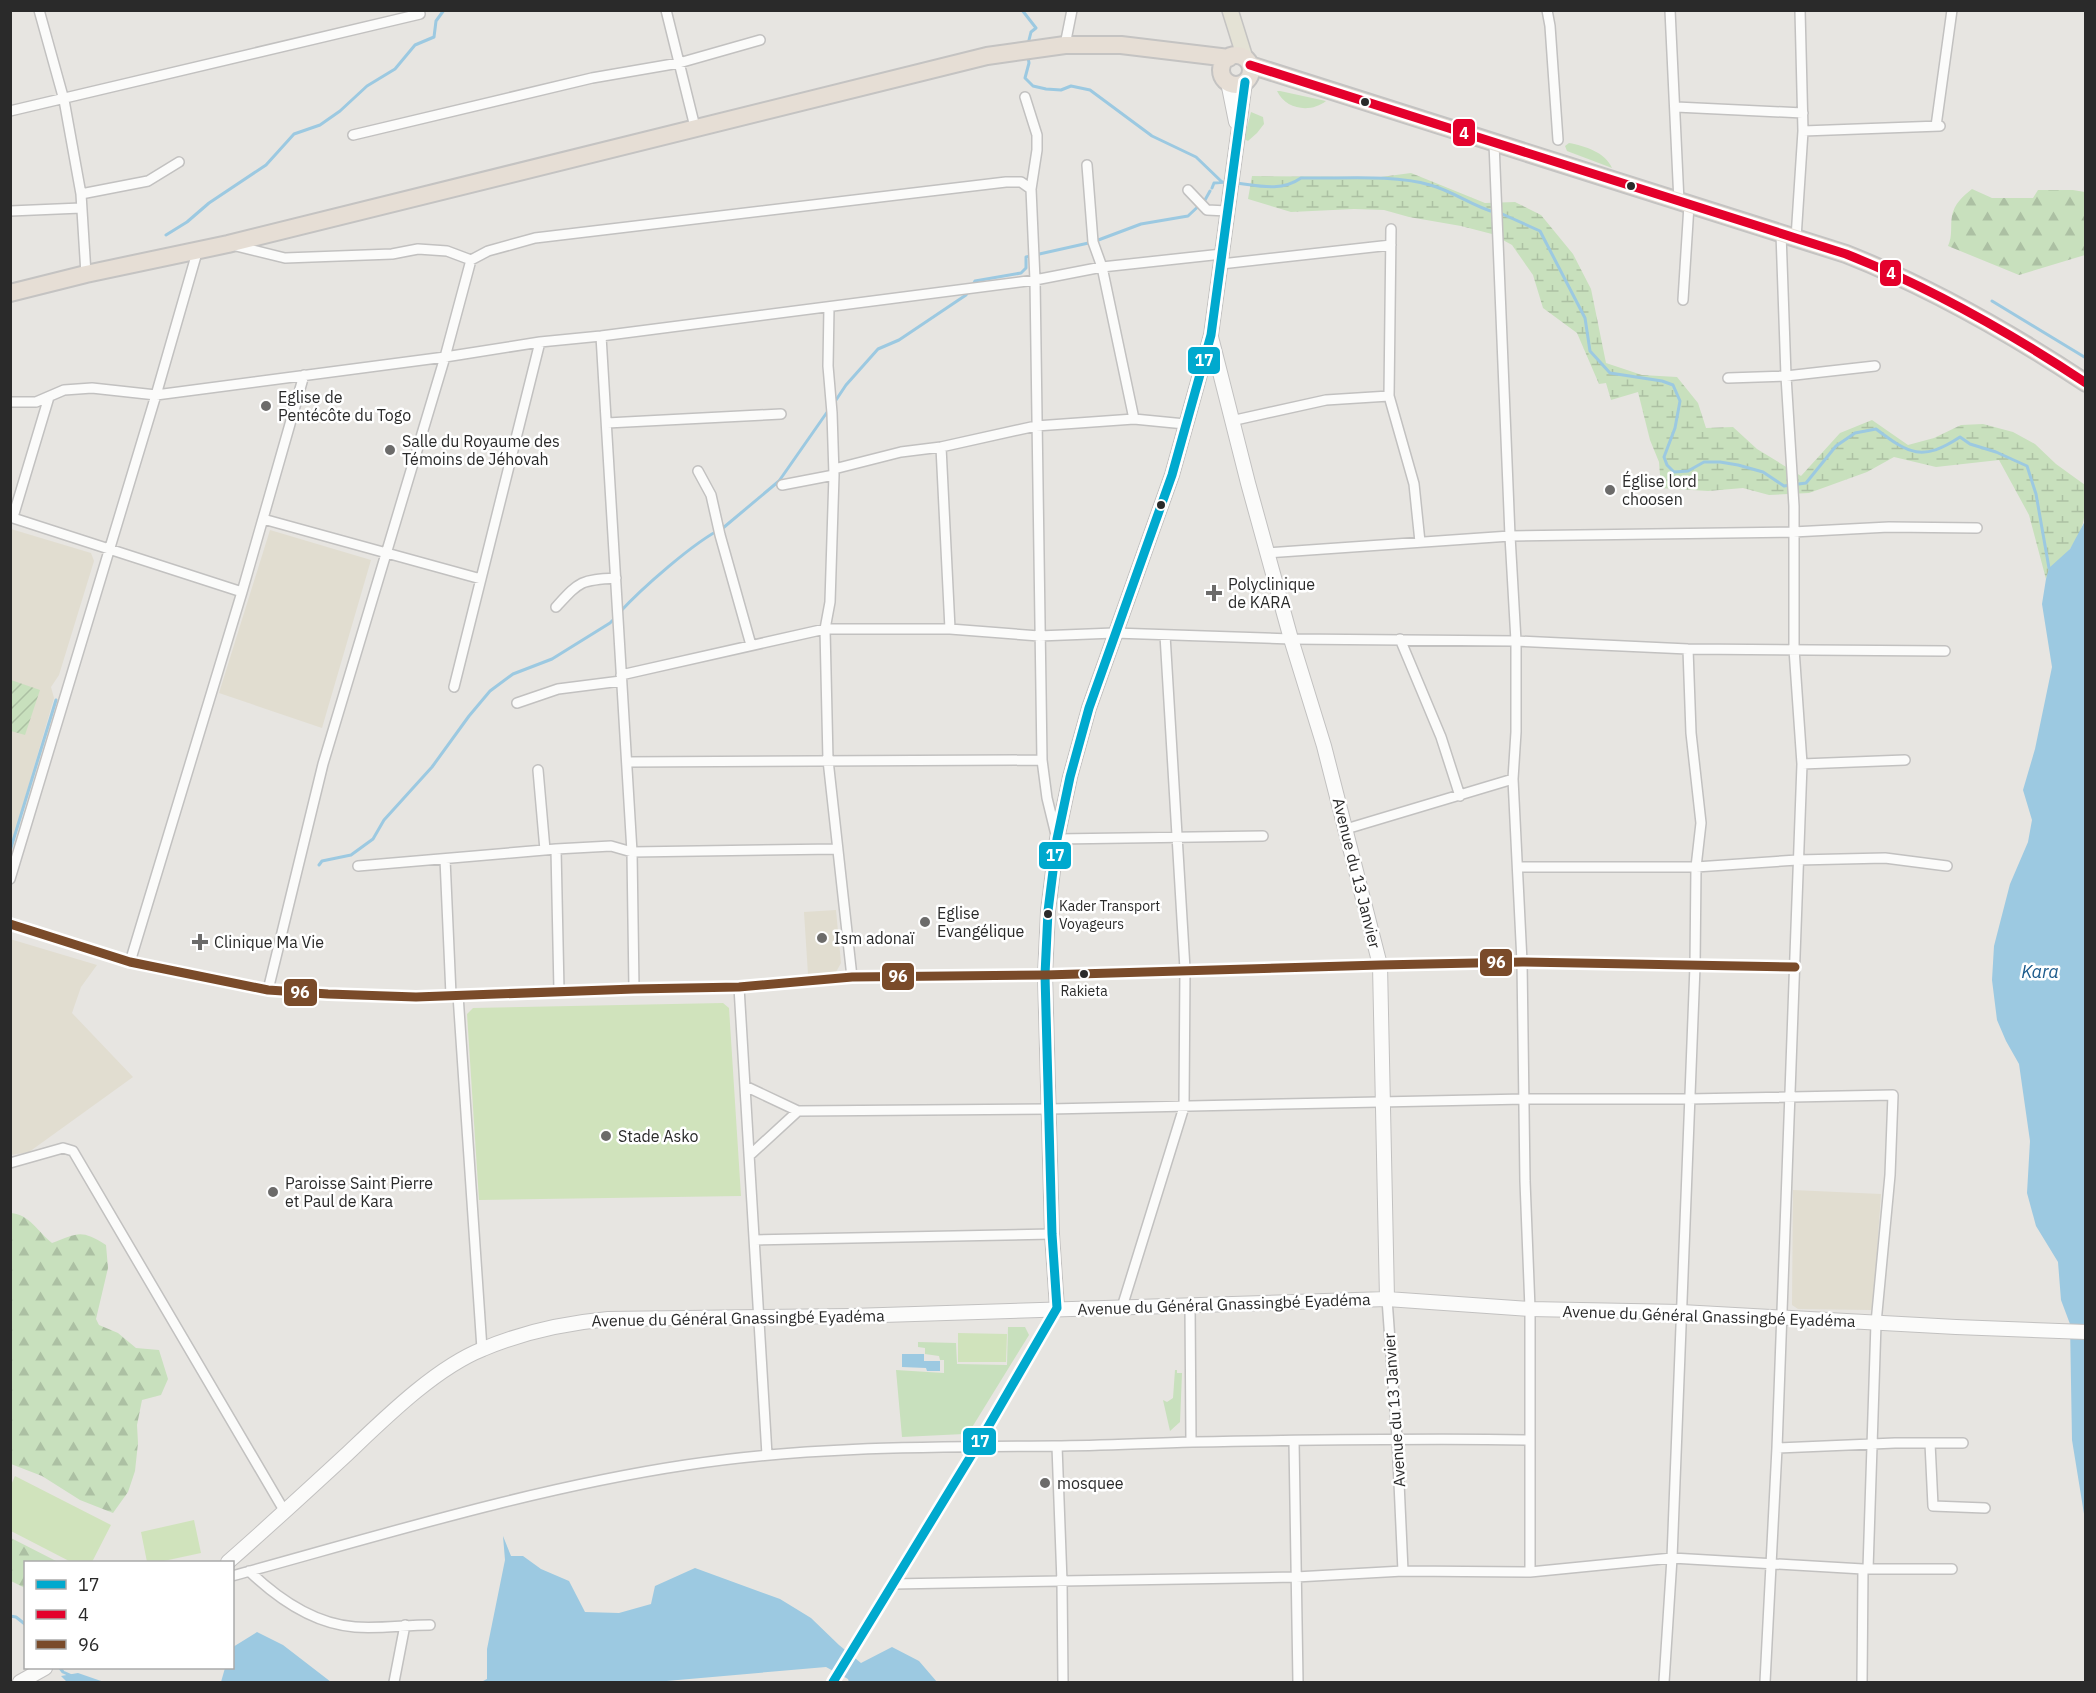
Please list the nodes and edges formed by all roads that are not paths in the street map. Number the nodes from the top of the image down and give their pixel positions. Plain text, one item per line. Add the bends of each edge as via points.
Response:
1 (39, 10) edge
2 (419, 10) edge
3 (666, 10) edge
4 (1072, 10) edge
5 (1229, 10) edge
6 (1547, 10) edge
7 (1670, 10) edge
8 (1800, 10) edge
9 (1952, 10) edge
10 (760, 39) dead end
11 (1065, 45) junction
12 (1165, 49) junction
13 (679, 63) junction
14 (1241, 66) junction
15 (1225, 78) junction
16 (1025, 97) dead end
17 (64, 100) junction
18 (1676, 107) junction
19 (10, 111) edge
20 (1803, 113) junction
21 (695, 127) junction
22 (1238, 129) junction
23 (1803, 131) junction
24 (353, 135) dead end
25 (1558, 140) dead end
26 (1494, 143) junction
27 (179, 162) dead end
28 (1087, 165) dead end
29 (1031, 189) junction
30 (1188, 190) dead end
31 (81, 194) junction
32 (1684, 203) junction
33 (81, 208) junction
34 (10, 211) edge
35 (1227, 212) junction
36 (1391, 230) dead end
37 (1788, 235) junction
38 (228, 244) junction
39 (1390, 245) junction
40 (198, 249) junction
41 (1222, 259) junction
42 (471, 260) junction
43 (1102, 267) junction
44 (86, 274) junction
45 (1035, 280) junction
46 (10, 293) edge
47 (1683, 300) dead end
48 (829, 307) junction
49 (1211, 335) junction
50 (601, 336) junction
51 (540, 342) junction
52 (445, 357) junction
53 (1875, 366) dead end
54 (304, 375) junction
55 (1786, 376) junction
56 (1728, 378) dead end
57 (2085, 383) edge
58 (156, 395) junction
59 (49, 396) junction
60 (1389, 396) junction
61 (10, 402) edge
62 (781, 414) dead end
63 (1134, 419) junction
64 (1231, 421) junction
65 (607, 423) junction
66 (1185, 424) junction
67 (1036, 426) junction
68 (941, 447) junction
69 (698, 471) dead end
70 (834, 472) junction
71 (782, 485) dead end
72 (12, 517) edge
73 (263, 519) junction
74 (1977, 528) dead end
75 (1793, 532) junction
76 (1510, 536) junction
77 (1420, 542) junction
78 (109, 548) junction
79 (388, 552) junction
80 (1268, 553) junction
81 (616, 578) junction
82 (481, 579) junction
83 (242, 592) junction
84 (556, 607) dead end
85 (825, 629) junction
86 (950, 629) junction
87 (1114, 633) junction
88 (1165, 635) junction
89 (1039, 636) junction
90 (1291, 639) junction
91 (1400, 639) junction
92 (1516, 641) junction
93 (751, 645) junction
94 (1688, 649) junction
95 (1794, 649) junction
96 (1945, 651) dead end
97 (621, 678) junction
98 (454, 687) dead end
99 (517, 702) dead end
100 (828, 760) junction
101 (1042, 760) junction
102 (1905, 760) dead end
103 (627, 762) junction
104 (1802, 764) junction
105 (538, 770) dead end
106 (1513, 779) junction
107 (1460, 796) junction
108 (1346, 829) junction
109 (1177, 836) junction
110 (1263, 836) dead end
111 (1057, 839) junction
112 (556, 849) junction
113 (837, 849) junction
114 (545, 850) junction
115 (632, 852) junction
116 (445, 859) junction
117 (1797, 860) junction
118 (358, 866) dead end
119 (1947, 866) dead end
120 (1519, 867) junction
121 (1696, 867) junction
122 (10, 879) edge
123 (10, 924) edge
124 (130, 962) junction
125 (1522, 962) junction
126 (1380, 964) junction
127 (1695, 966) junction
128 (1795, 967) junction
129 (1185, 969) junction
130 (1045, 975) junction
131 (852, 977) junction
132 (739, 987) junction
133 (634, 989) junction
134 (268, 990) junction
135 (559, 991) junction
136 (454, 995) junction
137 (745, 1086) junction
138 (1790, 1097) junction
139 (1525, 1099) junction
140 (1689, 1099) junction
141 (1383, 1104) junction
142 (1184, 1107) junction
143 (1049, 1110) junction
144 (798, 1111) junction
145 (749, 1155) junction
146 (10, 1163) edge
147 (1052, 1234) junction
148 (755, 1240) junction
149 (1387, 1299) junction
150 (1190, 1305) junction
151 (1122, 1307) junction
152 (1057, 1308) junction
153 (1530, 1309) junction
154 (1681, 1312) junction
155 (758, 1317) junction
156 (1780, 1317) junction
157 (1876, 1323) junction
158 (2085, 1332) edge
159 (482, 1349) junction
160 (1397, 1438) junction
161 (1528, 1440) junction
162 (1191, 1442) junction
163 (1294, 1442) junction
164 (1930, 1443) junction
165 (1963, 1443) dead end
166 (1872, 1445) junction
167 (977, 1446) junction
168 (1057, 1446) junction
169 (1776, 1448) junction
170 (767, 1455) junction
171 (1985, 1508) dead end
172 (285, 1512) junction
173 (1672, 1558) junction
174 (230, 1561) edge
175 (1771, 1566) junction
176 (1866, 1569) junction
177 (1952, 1569) dead end
178 (249, 1571) junction
179 (1403, 1571) junction
180 (1530, 1572) junction
181 (234, 1575) edge
182 (1296, 1576) junction
183 (1062, 1582) junction
184 (891, 1584) junction
185 (405, 1625) junction
186 (430, 1625) dead end
187 (43, 1669) edge
188 (20, 1683) edge
189 (394, 1683) edge
190 (833, 1683) edge
191 (1063, 1683) edge
192 (1298, 1683) edge
193 (1664, 1683) edge
194 (1765, 1683) edge
195 (1862, 1683) edge

1 - 17 street
2 - 17 street via 420,14
3 - 13 street
4 - 11 street
5 - 14 main road
6 - 25 street
7 - 18 street
8 - 20 street
9 - 23 street via 1938,126
10 - 13 street
11 - 12 highway
11 - 21 highway via 961,61
12 - 14 highway
12 - 15 highway
13 - 21 street
13 - 24 street via 592,78
14 - 15 highway via 1222,65
14 - 15 highway via 1236,85
14 - 22 main road
14 - 26 highway
15 - 22 main road
16 - 29 street via 1037,135
17 - 19 street
17 - 31 street
18 - 20 street
18 - 32 street
20 - 23 street
21 - 38 highway
22 - 35 main road
23 - 37 street
26 - 32 highway
26 - 76 street
27 - 31 street via 148,181
28 - 43 street via 1093,242
29 - 42 street via 1021,182 1006,182 547,237 488,251
29 - 45 street
30 - 35 street via 1207,210
31 - 33 street
32 - 37 highway
32 - 47 street
33 - 34 street
33 - 44 street
35 - 41 main road
36 - 39 street
37 - 55 street
37 - 57 highway via 1868,263 1947,300 2005,331
38 - 40 highway
38 - 42 street via 285,258 392,254 418,249 447,250
39 - 41 street
39 - 60 street
40 - 44 highway
40 - 58 street
41 - 43 street
41 - 49 main road
42 - 52 street
43 - 45 street
43 - 63 street
44 - 46 highway
45 - 48 street
45 - 67 street
48 - 50 street
48 - 70 street
49 - 64 main road, Avenue du 13 Janvier
49 - 66 main road
50 - 51 street
50 - 65 street
51 - 52 street
51 - 82 street
52 - 54 street
52 - 79 street
53 - 55 street
54 - 58 street
54 - 73 street
55 - 56 street
55 - 75 street
58 - 59 street via 92,388 64,390
58 - 78 street
59 - 61 street via 36,402
59 - 72 street
60 - 64 street via 1326,400
60 - 77 street via 1414,484
62 - 65 street
63 - 66 street
63 - 67 street
64 - 80 main road, Avenue du 13 Janvier
65 - 81 street
66 - 87 main road via 1172,475
67 - 68 street
67 - 89 street
68 - 70 street via 901,452
68 - 86 street
69 - 93 street via 711,495
70 - 71 street
70 - 85 street via 830,602
72 - 78 street
73 - 79 street
73 - 83 street
74 - 75 street
75 - 76 street
75 - 95 street
76 - 77 street
76 - 92 street
77 - 80 street
78 - 83 street
78 - 122 street
79 - 82 street
79 - 134 street via 323,764
80 - 90 main road, Avenue du 13 Janvier
81 - 84 street via 580,582
81 - 97 street
82 - 98 street
83 - 124 street
85 - 86 street
85 - 93 street
85 - 100 street
86 - 89 street
87 - 88 street
87 - 89 street
87 - 111 main road via 1089,708
88 - 90 street
88 - 109 street
89 - 101 street
90 - 91 street
90 - 108 main road, Avenue du 13 Janvier
91 - 92 street
91 - 107 street via 1441,737
92 - 94 street
92 - 106 street
93 - 97 street
94 - 95 street
94 - 121 street via 1691,733 1701,824
95 - 96 street
95 - 104 street
97 - 99 street via 558,689
97 - 103 street
100 - 101 street
100 - 103 street
100 - 113 street
101 - 111 street
102 - 104 street
103 - 115 street
104 - 117 street
105 - 114 street
106 - 107 street
106 - 120 street
107 - 108 street
108 - 126 main road, Avenue du 13 Janvier
109 - 110 street
109 - 111 street
109 - 129 street
111 - 130 main road
112 - 114 street
112 - 115 street via 612,846
112 - 135 street
113 - 115 street
113 - 131 street
114 - 116 street
115 - 133 street
116 - 118 street
116 - 136 street
117 - 119 street via 1885,858
117 - 121 street
117 - 128 street
120 - 121 street
120 - 125 street
121 - 127 street
123 - 124 street
124 - 134 street
125 - 126 street
125 - 127 street
125 - 139 street
126 - 129 street
126 - 141 main road, Avenue du 13 Janvier
127 - 128 street
127 - 140 street
128 - 138 street
129 - 130 street
129 - 142 street
130 - 131 street
130 - 143 main road
131 - 132 street
132 - 133 street
132 - 137 street
133 - 135 street
134 - 136 street via 416,997
135 - 136 street
136 - 159 street
137 - 144 street
137 - 145 street
138 - 140 street
138 - 156 street
138 - 157 street via 1893,1095
139 - 140 street
139 - 141 street
139 - 153 street
140 - 154 street
141 - 142 street
141 - 149 main road, Avenue du 13 Janvier
142 - 143 street
142 - 151 street
143 - 144 street
143 - 147 main road
144 - 145 street
145 - 148 street
146 - 172 street via 63,1148 73,1150
147 - 148 street
147 - 152 main road
148 - 155 street
149 - 150 main road, Avenue du Général Gnassingbé Eyadéma
149 - 153 main road, Avenue du Général Gnassingbé Eyadéma
149 - 160 street, Avenue du 13 Janvier
150 - 151 main road, Avenue du Général Gnassingbé Eyadéma
150 - 162 street
151 - 152 main road, Avenue du Général Gnassingbé Eyadéma
152 - 155 main road, Avenue du Général Gnassingbé Eyadéma
152 - 167 street
153 - 154 main road, Avenue du Général Gnassingbé Eyadéma
153 - 161 street
154 - 156 main road, Avenue du Général Gnassingbé Eyadéma
154 - 173 street
155 - 159 main road, Avenue du Général Gnassingbé Eyadéma via 576,1322
155 - 170 street
156 - 157 main road, Avenue du Général Gnassingbé Eyadéma
156 - 169 street
157 - 158 main road, Avenue du Général Gnassingbé Eyadéma
157 - 166 street
159 - 172 main road, Avenue du Général Gnassingbé Eyadéma via 445,1370 417,1393
160 - 161 street
160 - 163 street
160 - 179 street, Avenue du 13 Janvier
161 - 180 street
162 - 163 street
162 - 168 street
163 - 182 street
164 - 165 street
164 - 166 street
164 - 171 street via 1933,1506
166 - 169 street
166 - 176 street
167 - 168 street
167 - 170 street
167 - 184 street
168 - 183 street
169 - 175 street
170 - 178 street via 687,1464 609,1479 452,1515
172 - 174 main road, Avenue du Général Gnassingbé Eyadéma
173 - 175 street
173 - 180 street
173 - 193 street
175 - 176 street
175 - 194 street
176 - 177 street
176 - 195 street
178 - 181 street
178 - 185 street via 265,1587 326,1622 354,1627
179 - 180 street
179 - 182 street
182 - 183 street
182 - 192 street
183 - 184 street
183 - 191 street
184 - 190 street
185 - 186 street
185 - 189 street
187 - 188 main road

